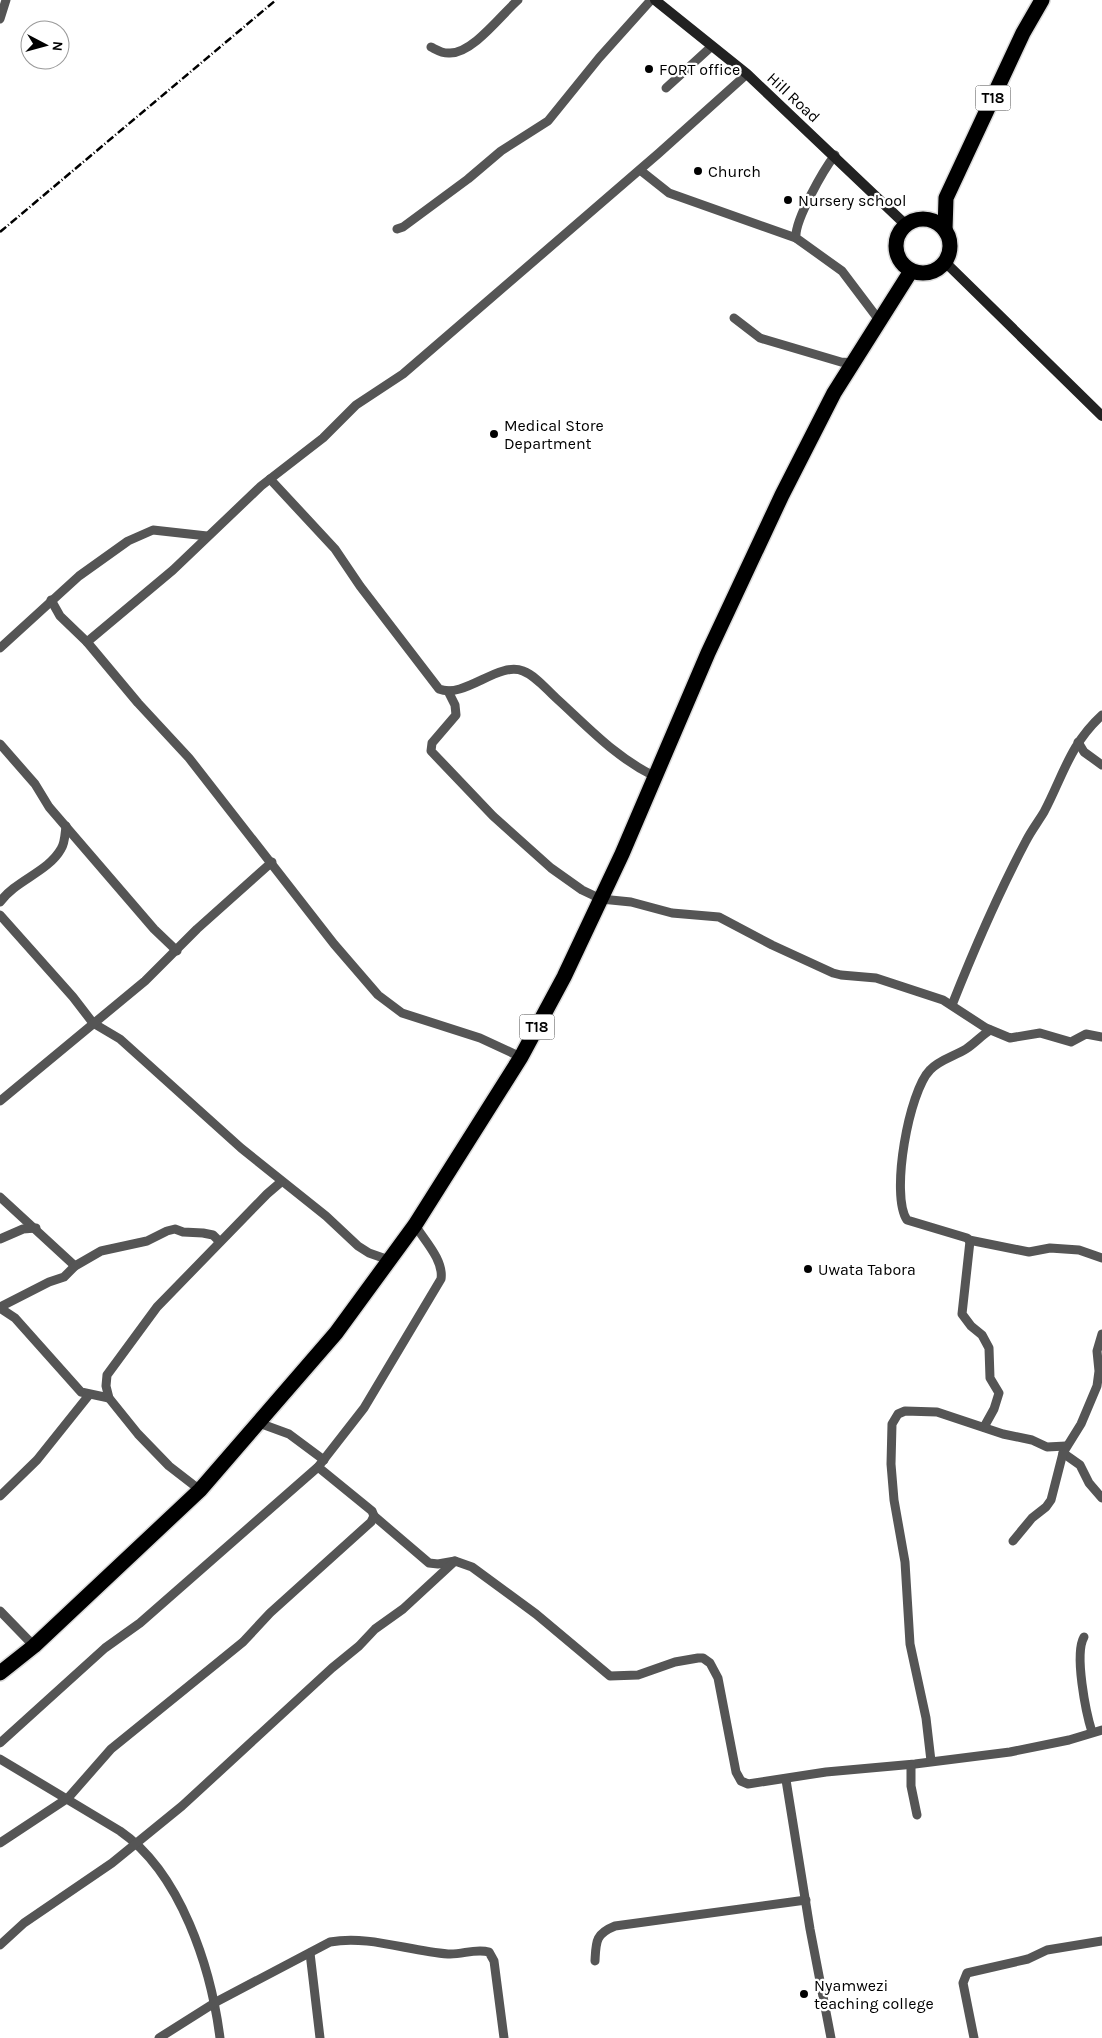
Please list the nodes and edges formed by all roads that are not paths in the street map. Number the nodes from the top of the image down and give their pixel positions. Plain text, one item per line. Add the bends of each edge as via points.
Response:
1 (6, 0) edge
2 (518, 0) edge
3 (653, 0) edge
4 (1042, 0) edge
5 (0, 19) edge
6 (712, 46) junction
7 (431, 47) dead end
8 (747, 74) junction
9 (666, 88) dead end
10 (835, 155) junction
11 (640, 170) junction
12 (946, 198) junction
13 (922, 219) junction
14 (906, 225) junction
15 (397, 229) dead end
16 (945, 230) junction
17 (796, 238) junction
18 (945, 262) junction
19 (911, 270) junction
20 (734, 318) dead end
21 (879, 320) junction
22 (854, 363) junction
23 (1102, 416) edge
24 (270, 478) junction
25 (207, 536) junction
26 (52, 600) junction
27 (40, 611) junction
28 (60, 616) junction
29 (87, 642) junction
30 (0, 648) edge
31 (448, 692) junction
32 (1102, 715) edge
33 (1078, 742) junction
34 (0, 744) edge
35 (1102, 765) edge
36 (654, 776) junction
37 (66, 826) junction
38 (272, 862) junction
39 (601, 899) junction
40 (0, 902) edge
41 (0, 915) edge
42 (176, 951) junction
43 (952, 1005) junction
44 (93, 1024) junction
45 (990, 1030) junction
46 (1102, 1037) edge
47 (521, 1058) junction
48 (0, 1101) edge
49 (281, 1182) junction
50 (0, 1197) edge
51 (415, 1225) junction
52 (36, 1228) junction
53 (0, 1239) edge
54 (969, 1240) junction
55 (219, 1241) junction
56 (1102, 1258) edge
57 (388, 1260) junction
58 (76, 1266) junction
59 (0, 1308) edge
60 (1102, 1334) edge
61 (1100, 1352) edge
62 (89, 1395) junction
63 (109, 1398) junction
64 (259, 1423) junction
65 (984, 1427) junction
66 (1065, 1450) junction
67 (321, 1464) junction
68 (200, 1490) junction
69 (0, 1496) edge
70 (1102, 1498) edge
71 (374, 1516) junction
72 (1013, 1541) dead end
73 (455, 1561) junction
74 (0, 1611) edge
75 (1084, 1637) dead end
76 (34, 1646) junction
77 (0, 1673) edge
78 (1102, 1730) edge
79 (1092, 1732) junction
80 (0, 1743) edge
81 (0, 1760) edge
82 (931, 1761) junction
83 (910, 1765) junction
84 (786, 1780) junction
85 (68, 1798) junction
86 (916, 1815) dead end
87 (0, 1843) edge
88 (136, 1843) junction
89 (806, 1900) junction
90 (1102, 1941) edge
91 (0, 1945) edge
92 (310, 1953) junction
93 (595, 1961) dead end
94 (216, 2002) junction
95 (160, 2038) edge
96 (220, 2038) edge
97 (320, 2038) edge
98 (504, 2038) edge
99 (831, 2038) edge
100 (974, 2038) edge

1 - 5 street
2 - 7 street via 480,37 458,52 444,53
3 - 6 main road, Hill Road
3 - 15 street via 548,120
4 - 12 highway, T18 via 1023,33
6 - 8 main road, Hill Road
6 - 9 street
8 - 10 main road, Hill Road
8 - 11 street
10 - 14 main road, Hill Road
10 - 17 street via 818,179 797,227
11 - 17 street via 668,193
11 - 24 street via 403,374 356,405 323,438
12 - 13 highway, T18
12 - 16 highway, T18
13 - 14 highway
13 - 16 highway via 931,220
14 - 19 highway via 897,240 896,249 899,258
16 - 18 highway via 950,246
17 - 21 street via 842,271
18 - 19 highway via 933,272
18 - 23 main road
19 - 21 highway, T18
20 - 22 street via 760,338
21 - 22 highway, T18
22 - 36 highway, T18 via 834,393 782,495
24 - 25 street
24 - 31 street via 335,549 436,686
25 - 26 street via 153,530 144,533 79,576
25 - 29 street via 173,570
26 - 27 street
26 - 28 street
27 - 28 street
27 - 30 street
28 - 29 street
29 - 38 street via 189,758
31 - 36 street via 507,670 525,672 617,755
31 - 39 street via 456,705 456,715 432,743 431,751 493,816 544,862 571,884
32 - 33 street
33 - 35 street via 1084,752
33 - 43 street via 1025,843
34 - 37 street
36 - 39 highway, T18
37 - 40 street via 62,849
37 - 42 street
38 - 42 street
38 - 47 street via 334,944 384,1000 402,1012 480,1038
39 - 43 street via 631,902 672,913 716,916 841,976 876,978
39 - 47 highway, T18
41 - 44 street via 73,996
42 - 44 street
43 - 45 street
44 - 48 street
44 - 49 street via 120,1038
45 - 46 street via 1010,1038 1040,1033 1067,1042 1086,1034
45 - 54 street via 967,1048 933,1067 926,1075 910,1114 902,1170 902,1206 907,1220
47 - 51 highway, T18
49 - 55 street
49 - 57 street via 326,1216 358,1246
50 - 52 street
51 - 57 highway, T18
51 - 67 street via 437,1259 442,1274 439,1284 364,1408
52 - 53 street via 23,1229
52 - 58 street
54 - 56 street via 1029,1252 1050,1248 1079,1250
54 - 65 street via 962,1314 982,1335 989,1348 990,1378 999,1392
55 - 58 street via 203,1233 172,1229 147,1241 101,1251
55 - 63 street via 157,1307 107,1375
57 - 64 highway, T18 via 336,1333
58 - 59 street via 64,1277
59 - 62 street via 15,1318 81,1392
60 - 61 street
61 - 66 street via 1097,1386 1081,1424
62 - 63 street
62 - 69 street via 37,1460
63 - 68 street via 148,1446
64 - 67 street via 289,1434
64 - 68 highway, T18
65 - 66 street
65 - 82 street via 950,1415 909,1411 898,1414 892,1424 891,1464 905,1562 910,1644 926,1718
66 - 70 street via 1080,1465
66 - 72 street via 1050,1502
67 - 71 street
67 - 80 street via 140,1623 105,1648
68 - 76 highway, T18
71 - 73 street via 429,1563
71 - 85 street via 362,1532 270,1613 243,1642 111,1749
73 - 84 street via 467,1564 489,1579 610,1676 638,1674 691,1659 706,1660 718,1678 738,1777 751,1785
73 - 88 street via 375,1629 209,1782
74 - 76 street
75 - 79 street via 1079,1657
76 - 77 highway, T18
78 - 79 street
79 - 82 street via 1070,1740 1010,1752
81 - 85 street
82 - 83 street
83 - 84 street via 836,1771
83 - 86 street
84 - 89 street
85 - 87 street
85 - 88 street
88 - 91 street via 24,1923
88 - 94 street via 159,1869 173,1892 206,1966
89 - 93 street via 693,1918 615,1926 599,1936
89 - 99 street
90 - 100 street via 1047,1950 1028,1959 967,1973 963,1983
92 - 94 street
92 - 97 street
92 - 98 street via 330,1942 348,1939 449,1954 480,1949 490,1952 494,1961
94 - 95 street
94 - 96 street

